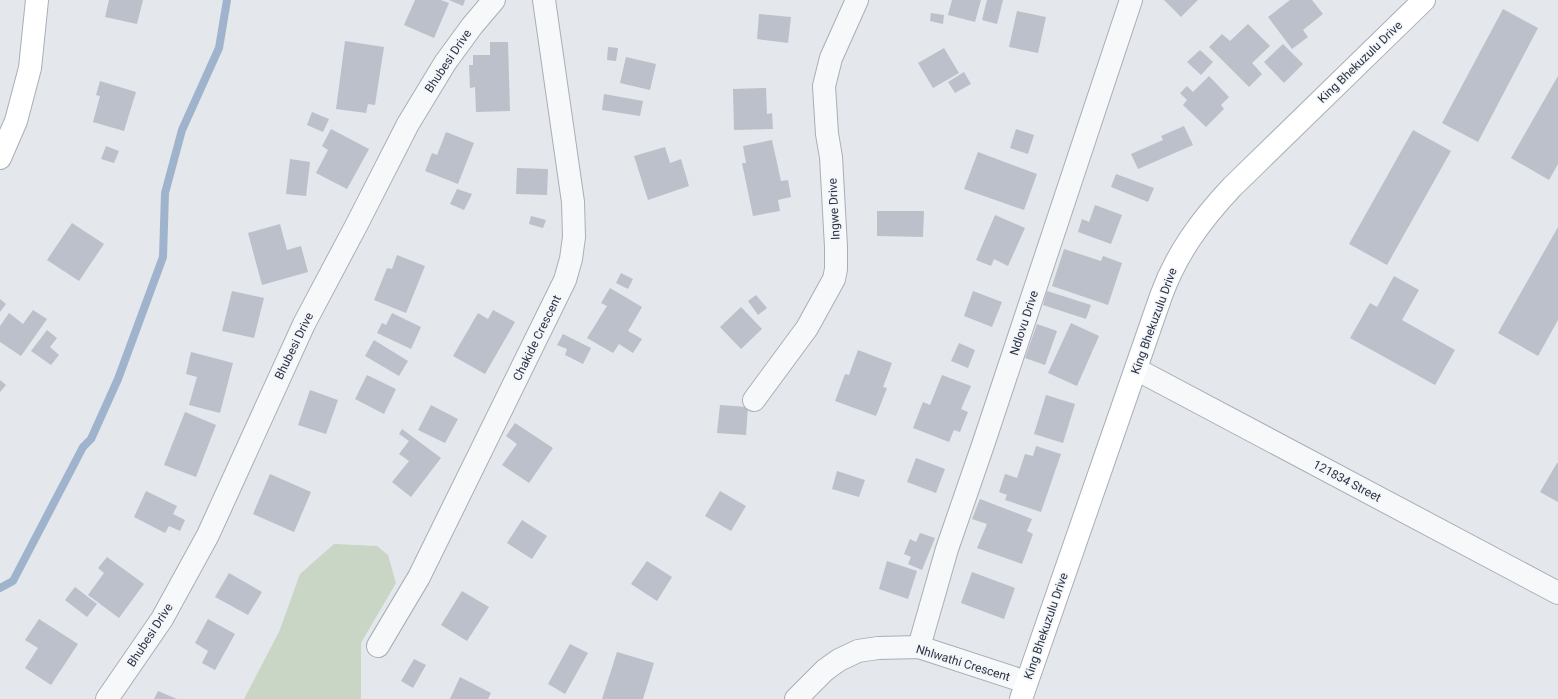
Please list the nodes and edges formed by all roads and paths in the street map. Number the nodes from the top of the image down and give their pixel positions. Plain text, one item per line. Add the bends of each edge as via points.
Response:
1 (37, 0) edge
2 (494, 0) edge
3 (544, 0) edge
4 (857, 0) edge
5 (1131, 0) edge
6 (1424, 0) edge
7 (0, 158) edge
8 (1136, 369) junction
9 (754, 400) dead end
10 (1558, 593) edge
11 (378, 646) dead end
12 (919, 647) junction
13 (1024, 691) edge
14 (107, 699) edge
15 (796, 699) edge

1 - 7 street via 30,68 16,121
2 - 14 street, Bhubesi Drive via 445,63 408,124 304,324 208,536 162,619
3 - 11 street, Chakide Crescent via 573,202 574,237 571,259 565,280 420,577
4 - 9 street, Ingwe Drive via 831,58 824,86 836,239 834,279 807,328
5 - 12 street, Ndlovu Drive via 947,548
6 - 8 street, King Bhekuzulu Drive via 1232,187 1209,213 1177,258 1168,276
8 - 10 street, 121834 Street
8 - 13 street, King Bhekuzulu Drive
12 - 13 street, Nhlwathi Crescent
12 - 15 street, Nhlwathi Crescent via 858,651 825,670

